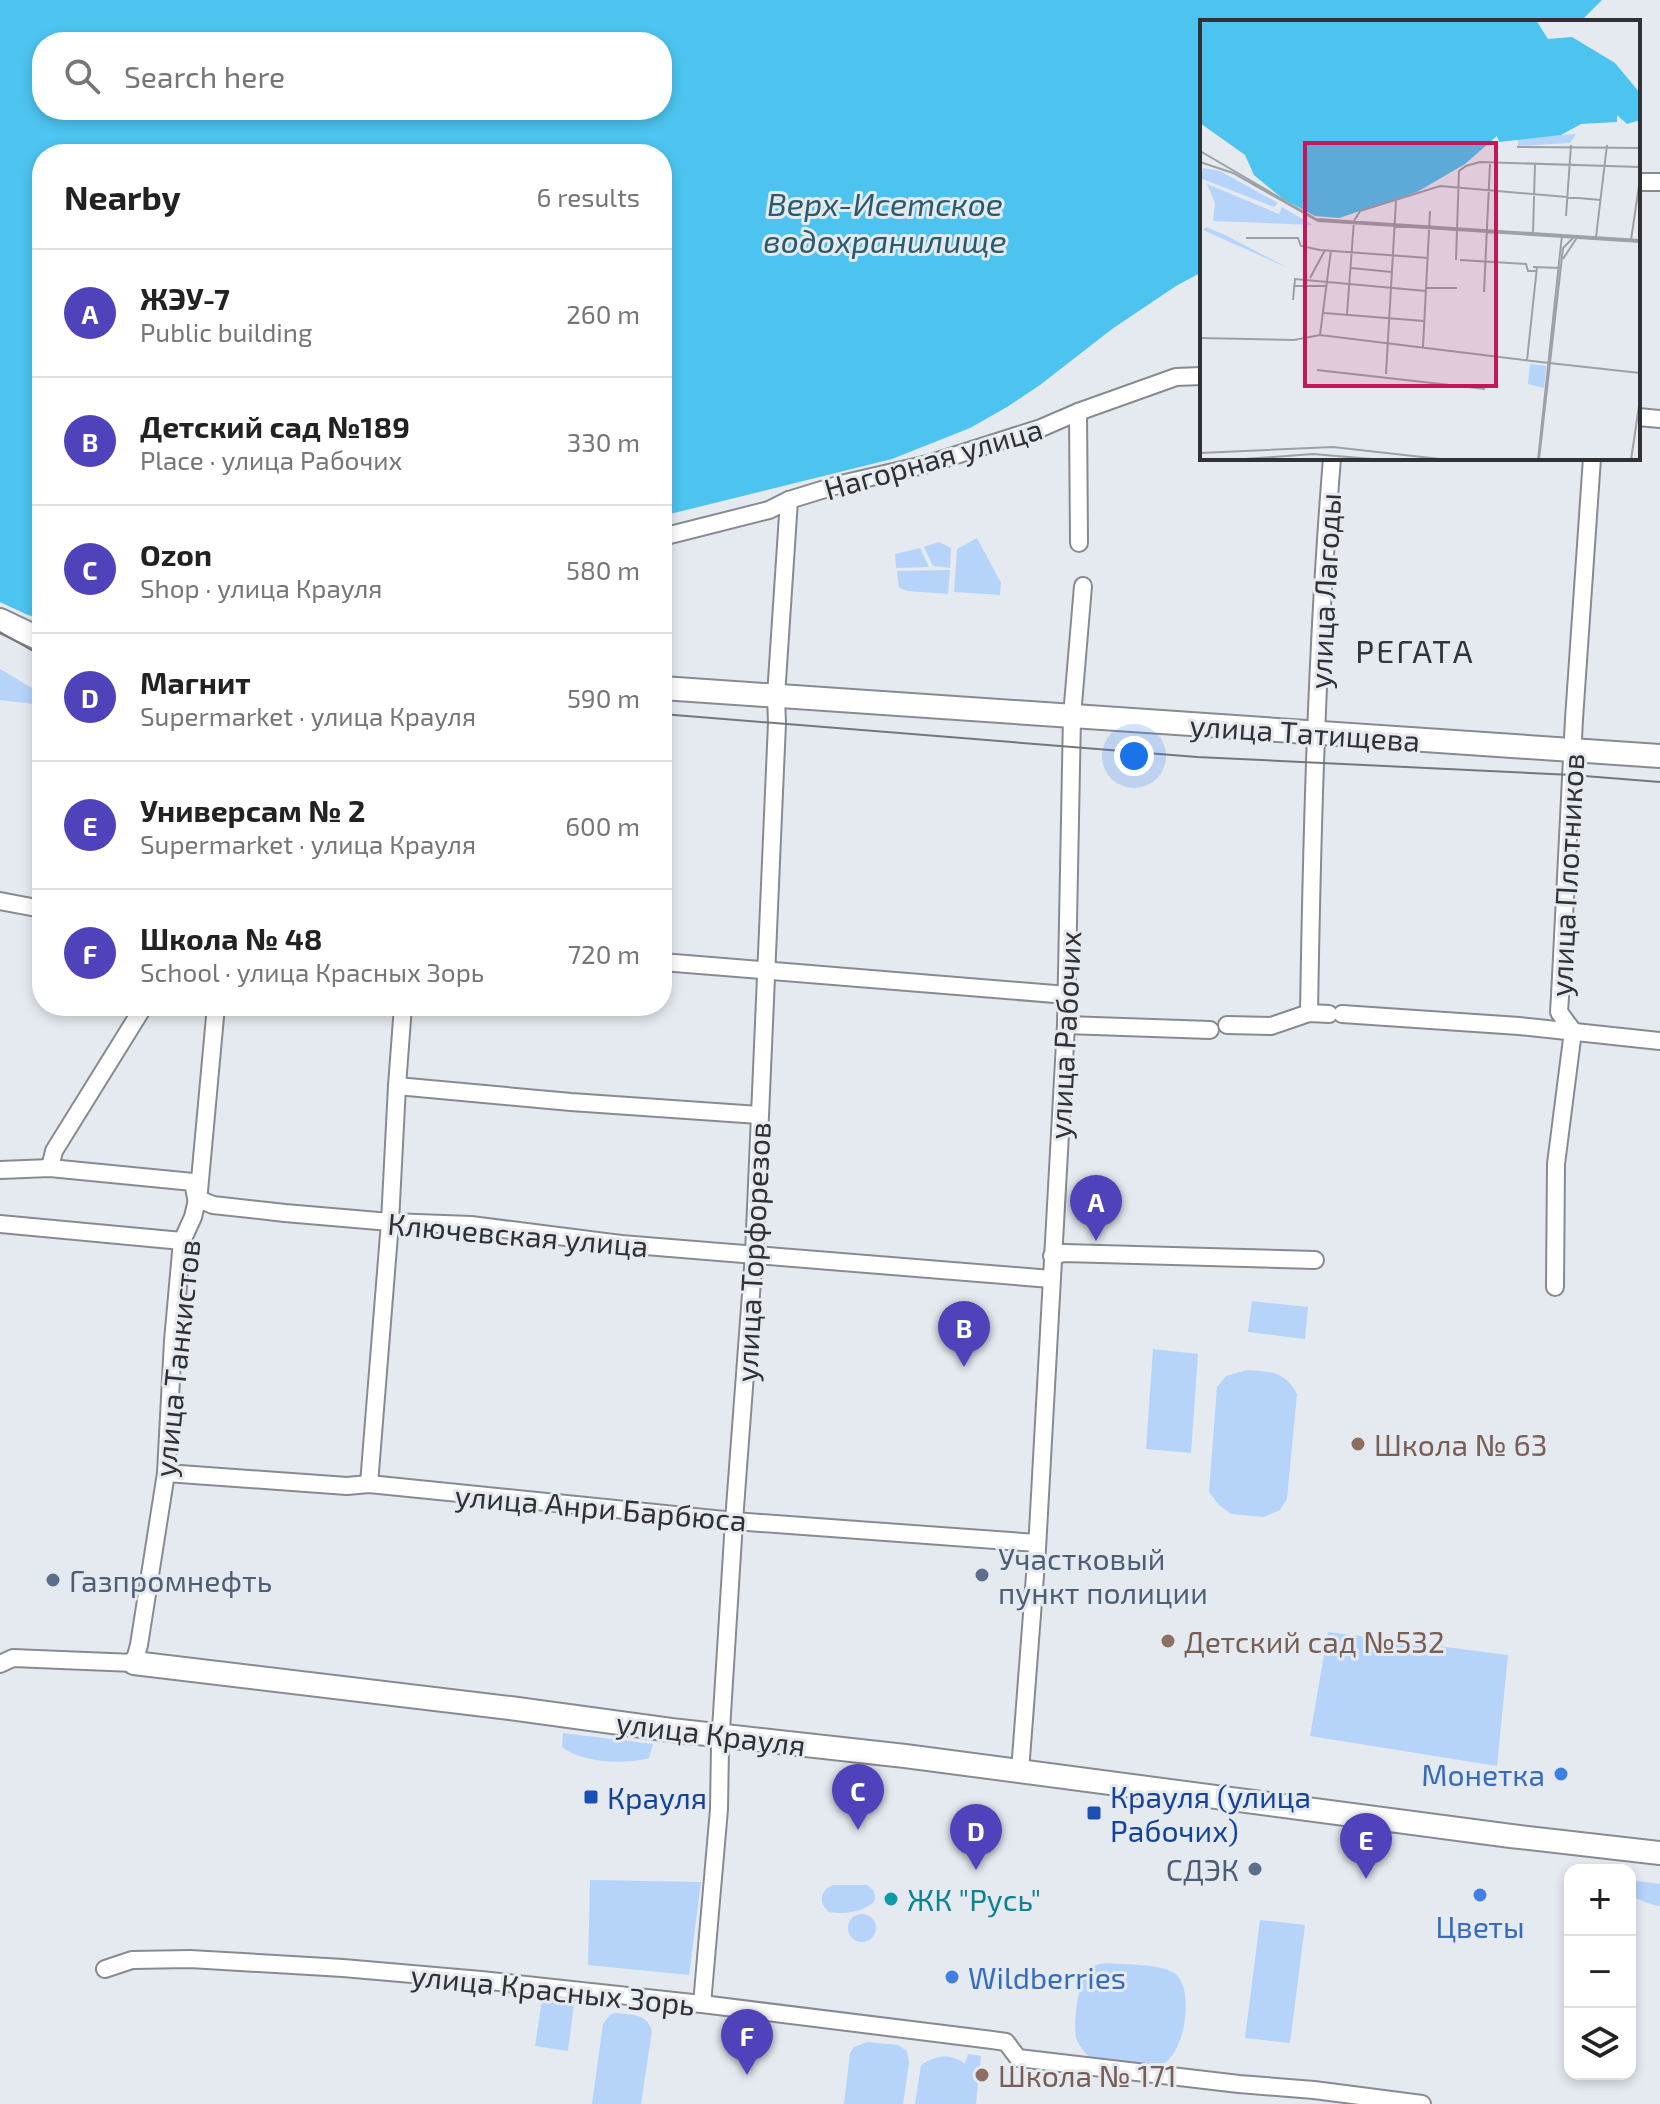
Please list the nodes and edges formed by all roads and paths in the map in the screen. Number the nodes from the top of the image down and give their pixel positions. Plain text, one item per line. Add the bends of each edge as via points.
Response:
1 (1200, 376) edge
2 (1078, 412) junction
3 (1640, 417) edge
4 (1660, 419) edge
5 (1332, 460) edge
6 (1592, 460) edge
7 (789, 500) junction
8 (672, 534) edge
9 (1079, 543) dead end
10 (1083, 586) dead end
11 (0, 620) edge
12 (32, 635) edge
13 (672, 689) edge
14 (776, 696) junction
15 (1072, 716) junction
16 (1316, 732) junction
17 (1573, 750) junction
18 (1660, 756) edge
19 (0, 901) edge
20 (32, 907) edge
21 (672, 963) edge
22 (767, 971) junction
23 (1067, 995) junction
24 (1309, 1013) junction
25 (138, 1016) edge
26 (215, 1016) edge
27 (402, 1016) edge
28 (1066, 1025) junction
29 (1227, 1025) dead end
30 (1210, 1030) dead end
31 (1573, 1031) junction
32 (1660, 1041) edge
33 (397, 1086) junction
34 (759, 1115) junction
35 (50, 1168) junction
36 (0, 1170) edge
37 (196, 1198) junction
38 (390, 1222) junction
39 (0, 1224) edge
40 (182, 1241) junction
41 (754, 1254) junction
42 (1052, 1256) junction
43 (1315, 1260) dead end
44 (1051, 1279) junction
45 (1555, 1287) dead end
46 (166, 1473) junction
47 (369, 1484) junction
48 (734, 1521) junction
49 (1037, 1543) junction
50 (134, 1663) junction
51 (0, 1664) edge
52 (721, 1736) junction
53 (1020, 1771) junction
54 (1660, 1853) edge
55 (105, 1969) dead end
56 (702, 2004) junction
57 (1422, 2104) edge

1 - 2 street, Нагорная улица via 1176,377
2 - 7 street, Нагорная улица via 928,464
2 - 9 street
3 - 4 street
5 - 16 street, улица Лагоды
6 - 17 street, улица Плотников
7 - 8 street, Нагорная улица
7 - 14 street, улица Торфорезов
10 - 15 street, улица Рабочих
11 - 12 street
13 - 14 street, улица Татищева
14 - 15 street, улица Татищева
14 - 22 street, улица Торфорезов
15 - 16 street, улица Татищева
15 - 23 street, улица Рабочих
16 - 17 street, улица Татищева
16 - 24 street, улица Лагоды
17 - 18 street, улица Татищева
17 - 31 street, улица Плотников via 1559,1012
19 - 20 street
21 - 22 street
22 - 23 street
22 - 34 street, улица Торфорезов
23 - 28 street, улица Рабочих
24 - 29 street via 1271,1026
24 - 31 street
25 - 35 street via 54,1151
26 - 37 street, улица Танкистов
27 - 33 street
28 - 30 street
28 - 42 street, улица Рабочих
31 - 32 street
31 - 45 street, улица Плотников via 1556,1164
33 - 34 street
33 - 38 street
34 - 41 street, улица Торфорезов
35 - 36 street, Ключевская улица
35 - 37 street, Ключевская улица via 193,1182
37 - 38 street, Ключевская улица via 228,1207
37 - 40 street, улица Танкистов
38 - 41 street, Ключевская улица via 471,1225
38 - 47 street
39 - 40 street
40 - 46 street, улица Танкистов
41 - 44 street, Ключевская улица
41 - 48 street, улица Торфорезов
42 - 43 street
42 - 44 street, улица Рабочих
44 - 49 street, улица Рабочих
46 - 47 street, улица Анри Барбюса
46 - 50 street, улица Танкистов
47 - 48 street, улица Анри Барбюса
48 - 49 street, улица Анри Барбюса
48 - 52 street, улица Торфорезов
49 - 53 street, улица Рабочих
50 - 51 street, улица Крауля via 13,1658
50 - 52 street, улица Крауля
52 - 53 street, улица Крауля
52 - 56 street, улица Торфорезов
53 - 54 street, улица Крауля
55 - 56 street, улица Красных Зорь via 132,1960 265,1963
56 - 57 street, улица Красных Зорь via 1006,2042 1018,2058

